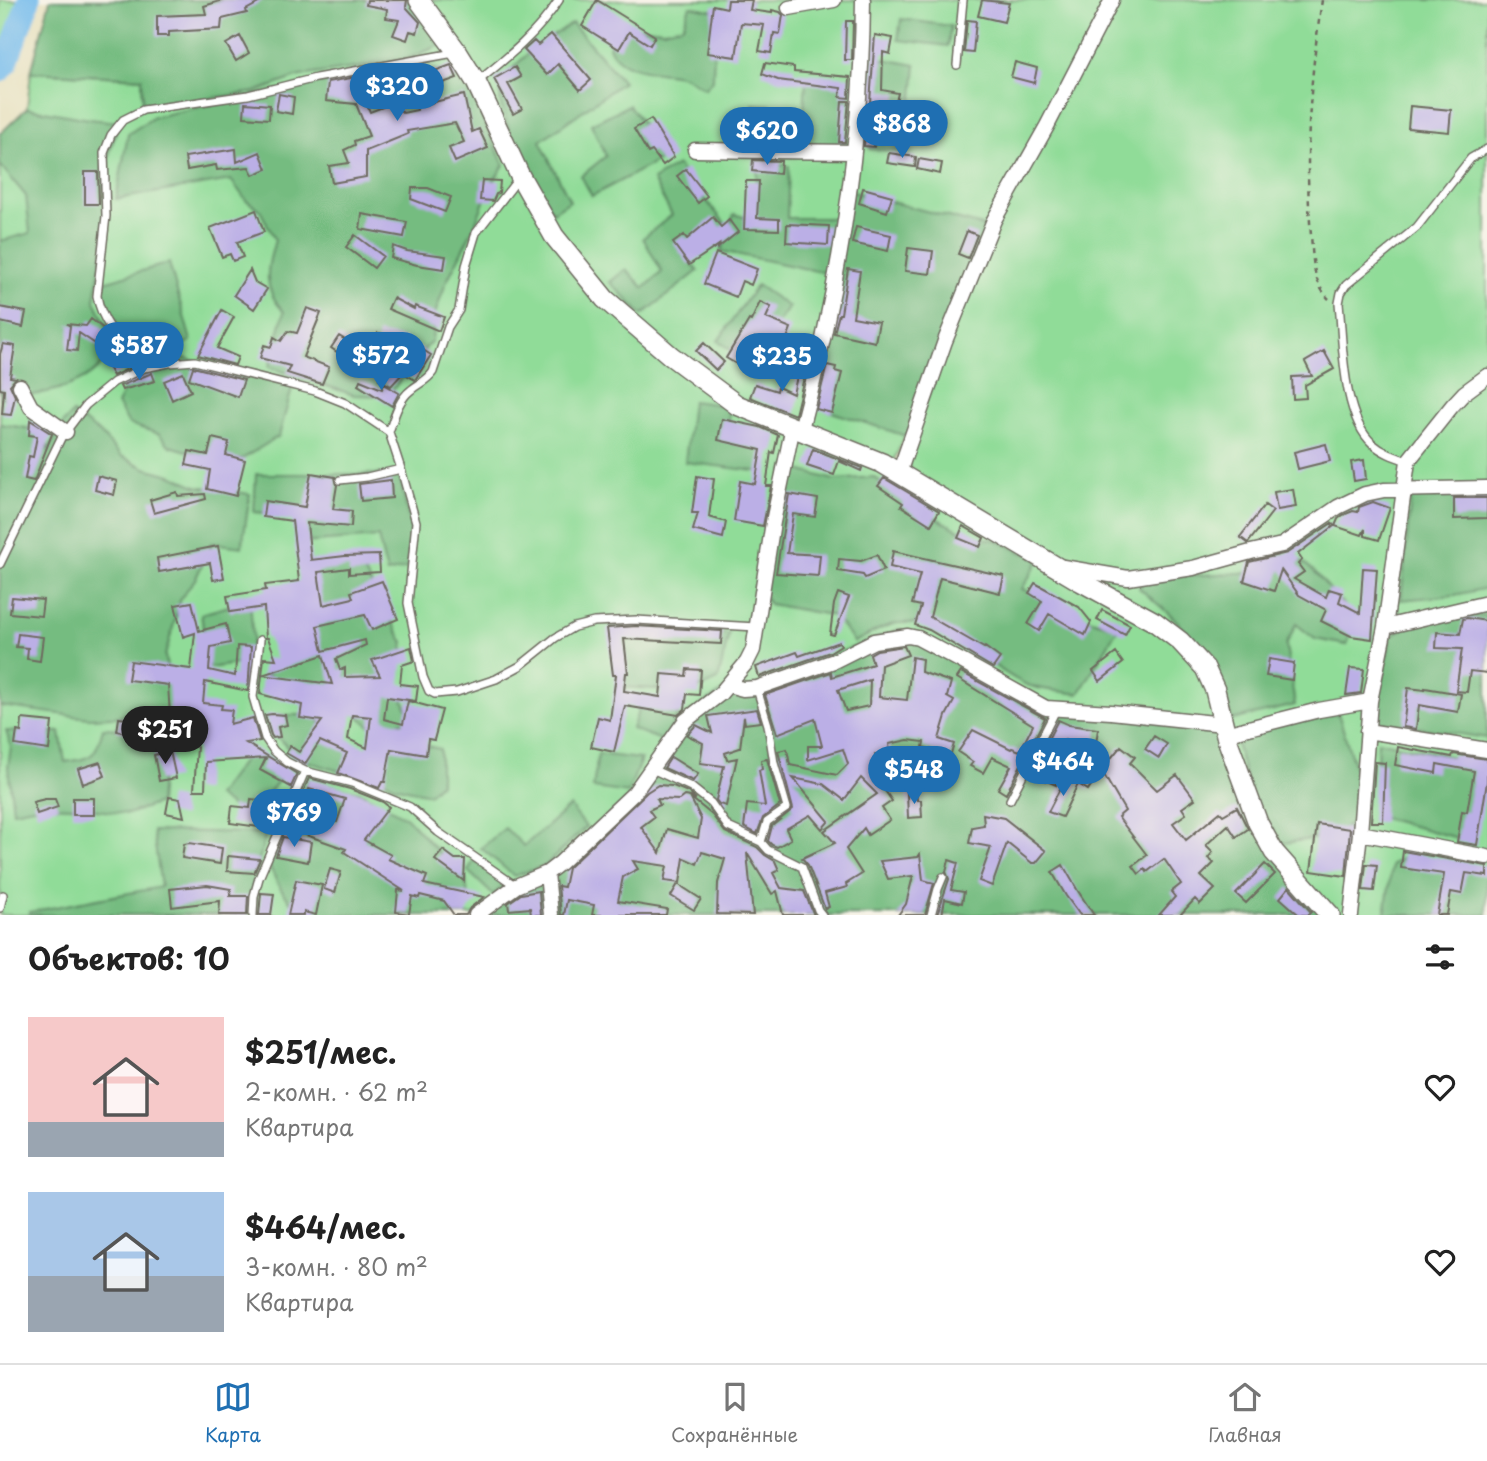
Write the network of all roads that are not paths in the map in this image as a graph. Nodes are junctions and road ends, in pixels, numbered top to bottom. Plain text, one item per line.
1 (419, 0) edge
2 (559, 0) edge
3 (834, 0) edge
4 (863, 0) edge
5 (963, 0) edge
6 (1112, 0) edge
7 (789, 8) dead end
8 (458, 52) junction
9 (957, 65) dead end
10 (476, 82) junction
11 (1487, 149) edge
12 (695, 150) dead end
13 (854, 152) junction
14 (520, 176) junction
15 (144, 368) junction
16 (1487, 376) edge
17 (20, 386) dead end
18 (797, 428) junction
19 (66, 432) junction
20 (389, 432) junction
21 (1408, 461) junction
22 (401, 469) junction
23 (900, 473) junction
24 (340, 480) dead end
25 (1487, 488) edge
26 (1404, 490) junction
27 (0, 564) edge
28 (1051, 564) junction
29 (1487, 603) edge
30 (756, 627) junction
31 (1385, 627) junction
32 (260, 640) dead end
33 (728, 685) junction
34 (757, 688) junction
35 (1370, 701) junction
36 (1056, 710) junction
37 (1224, 729) junction
38 (1367, 731) junction
39 (1487, 750) edge
40 (652, 769) junction
41 (305, 771) junction
42 (1010, 800) dead end
43 (1360, 833) junction
44 (761, 842) junction
45 (1487, 857) edge
46 (547, 873) junction
47 (943, 877) dead end
48 (516, 886) junction
49 (4, 895) dead end
50 (0, 908) edge
51 (1323, 912) edge
52 (253, 915) edge
53 (476, 915) edge
54 (551, 915) edge
55 (822, 915) edge
56 (932, 915) edge
57 (1351, 915) edge

1 - 8 street
2 - 10 lane
3 - 7 street
4 - 13 street
5 - 9 lane
6 - 23 street
8 - 10 street
8 - 15 lane
10 - 14 street
11 - 21 lane
12 - 13 street
13 - 18 street
14 - 18 street
14 - 20 lane
15 - 19 lane
15 - 20 lane
16 - 21 street
17 - 19 street
18 - 23 street
18 - 30 street
19 - 27 lane
20 - 22 lane
21 - 26 street
22 - 24 lane
22 - 30 lane
23 - 28 street
25 - 26 street
26 - 28 street
26 - 31 street
28 - 37 street
29 - 31 street
30 - 33 street
31 - 35 street
32 - 41 lane
33 - 34 street
33 - 40 street
34 - 36 street
34 - 44 lane
35 - 37 street
35 - 38 street
36 - 37 street
36 - 42 lane
37 - 51 street
38 - 39 street
38 - 43 street
40 - 44 lane
40 - 46 street
41 - 48 lane
41 - 52 lane
43 - 45 street
43 - 57 street
44 - 55 lane
46 - 48 street
46 - 54 street
47 - 56 lane
48 - 53 street
49 - 50 lane

